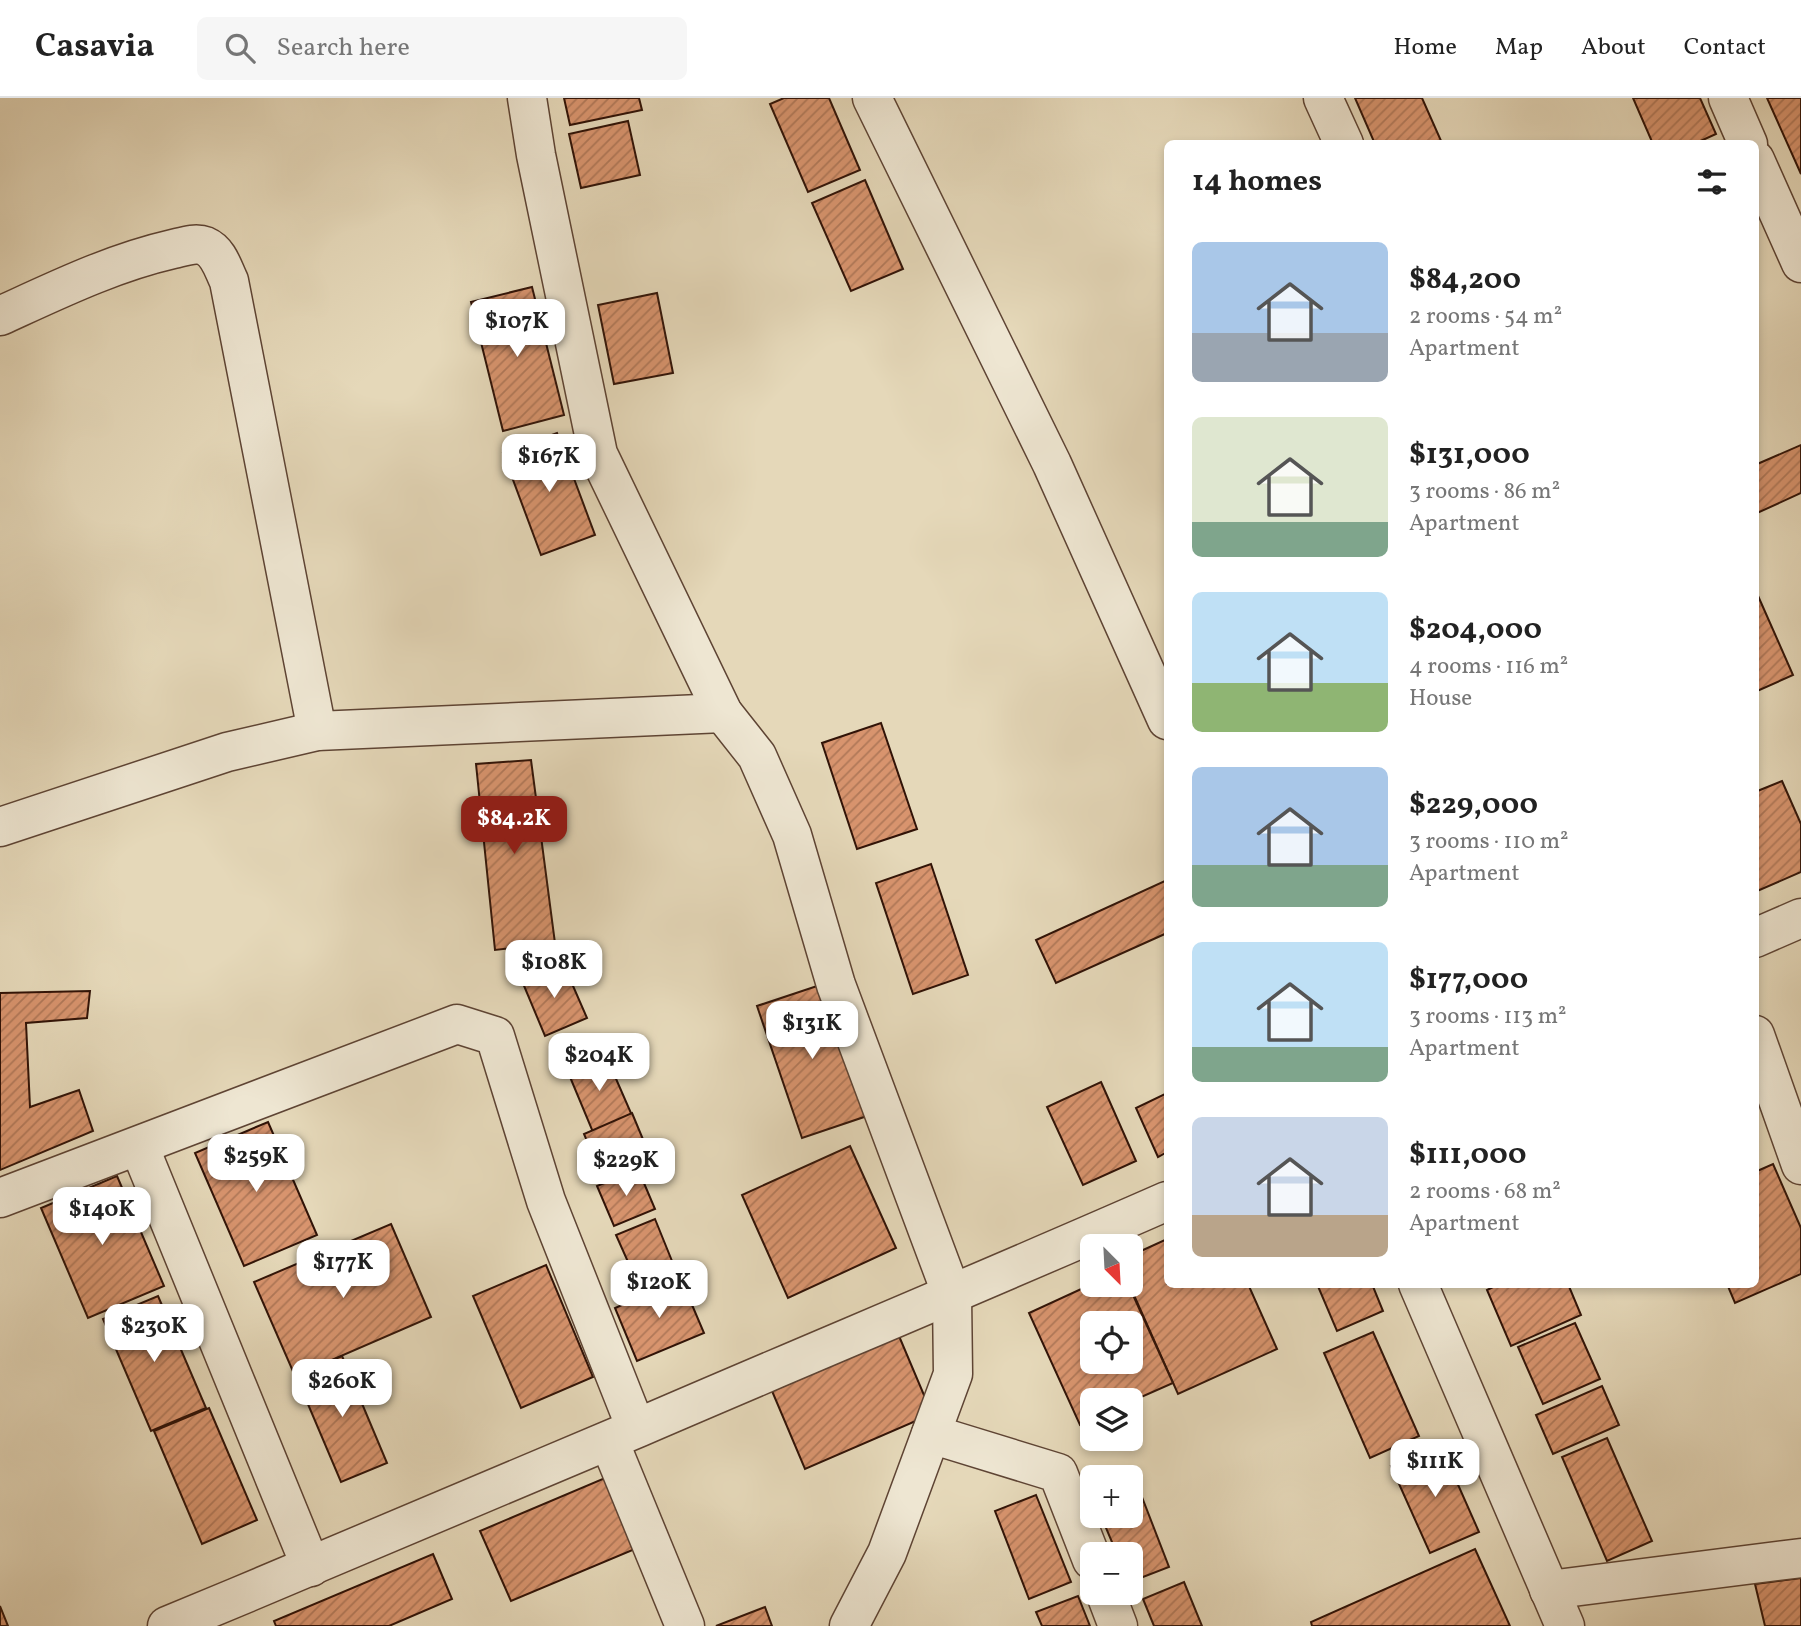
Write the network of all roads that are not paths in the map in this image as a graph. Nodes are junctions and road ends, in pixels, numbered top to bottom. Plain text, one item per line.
1 (527, 98) edge
2 (872, 98) edge
3 (1323, 98) edge
4 (1728, 98) edge
5 (1341, 140) edge
6 (1746, 140) edge
7 (1759, 169) edge
8 (1801, 262) edge
9 (0, 316) edge
10 (723, 713) junction
11 (1164, 713) edge
12 (317, 731) junction
13 (0, 827) edge
14 (1801, 918) edge
15 (1759, 936) edge
16 (1759, 1046) edge
17 (139, 1146) junction
18 (1801, 1165) edge
19 (0, 1198) edge
20 (1164, 1203) edge
21 (1420, 1288) edge
22 (952, 1295) junction
23 (623, 1434) junction
24 (931, 1434) junction
25 (1085, 1542) edge
26 (1801, 1558) edge
27 (311, 1567) junction
28 (1549, 1590) junction
29 (1110, 1605) edge
30 (167, 1626) edge
31 (684, 1626) edge
32 (849, 1626) edge
33 (1118, 1626) edge
34 (1565, 1626) edge

1 - 10 street
2 - 11 street
3 - 5 street
4 - 6 street
7 - 8 street
9 - 12 street
10 - 12 street
10 - 22 street
12 - 13 street
14 - 15 street
16 - 18 street
17 - 19 street
17 - 23 street
17 - 27 street
20 - 22 street
21 - 28 street
22 - 23 street
22 - 24 street
23 - 27 street
23 - 31 street
24 - 25 street
24 - 32 street
26 - 28 street
27 - 30 street
28 - 34 street
29 - 33 street

